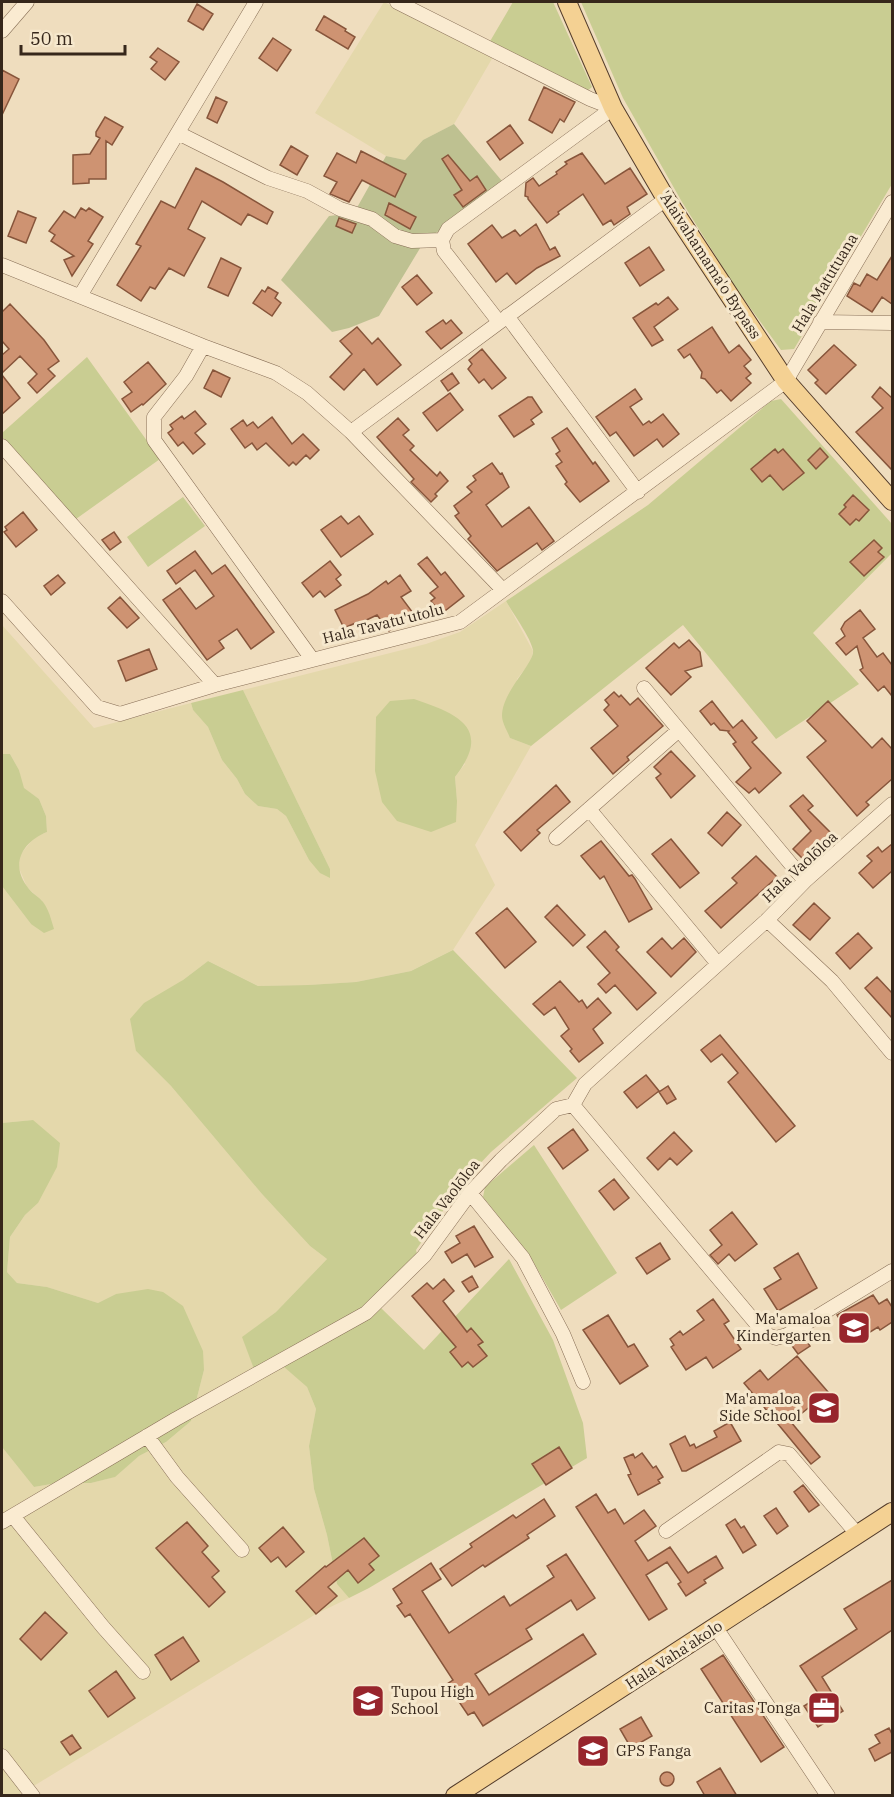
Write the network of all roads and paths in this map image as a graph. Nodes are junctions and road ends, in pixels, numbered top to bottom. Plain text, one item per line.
1 (27, 2) edge
2 (255, 2) edge
3 (397, 2) edge
4 (567, 2) edge
5 (2, 31) edge
6 (613, 108) junction
7 (178, 133) junction
8 (666, 200) junction
9 (892, 202) edge
10 (442, 240) junction
11 (2, 265) edge
12 (80, 296) junction
13 (503, 319) junction
14 (820, 322) junction
15 (892, 323) edge
16 (203, 346) junction
17 (786, 381) junction
18 (351, 432) junction
19 (2, 446) edge
20 (638, 492) junction
21 (892, 501) edge
22 (503, 590) junction
23 (2, 601) edge
24 (312, 659) junction
25 (215, 685) junction
26 (644, 688) dead end
27 (679, 730) junction
28 (589, 809) junction
29 (890, 813) edge
30 (556, 838) dead end
31 (805, 881) junction
32 (767, 920) junction
33 (718, 964) junction
34 (892, 1053) edge
35 (573, 1105) junction
36 (470, 1193) junction
37 (892, 1271) edge
38 (583, 1382) dead end
39 (147, 1436) junction
40 (892, 1512) edge
41 (7, 1519) edge
42 (666, 1531) dead end
43 (858, 1535) junction
44 (242, 1550) dead end
45 (716, 1628) junction
46 (143, 1672) dead end
47 (2, 1756) edge
48 (459, 1794) edge
49 (33, 1796) edge
50 (828, 1796) edge

1 - 5 street
2 - 7 street
3 - 6 street
4 - 6 main road, 'Alaivahamama'o Bypass
6 - 8 main road, 'Alaivahamama'o Bypass
6 - 10 street
7 - 10 street
7 - 12 street
8 - 13 street
8 - 17 main road, 'Alaivahamama'o Bypass
9 - 14 street, Hala Matutuana
10 - 13 street
11 - 12 street
12 - 16 street
13 - 18 street
13 - 20 street
14 - 15 street
14 - 17 street, Hala Matutuana
16 - 18 street
16 - 24 street
17 - 20 street, Hala Tavatu'utolu
17 - 21 main road, 'Alaivahamama'o Bypass
18 - 22 street
19 - 25 street
20 - 22 street, Hala Tavatu'utolu
22 - 24 street, Hala Tavatu'utolu
23 - 25 street, Hala Tavatu'utolu
24 - 25 street, Hala Tavatu'utolu
26 - 27 street
27 - 28 street
27 - 31 street
28 - 30 street
28 - 33 street
29 - 31 street, Hala Vaolōloa
31 - 32 street, Hala Vaolōloa
32 - 33 street, Hala Vaolōloa
32 - 34 street
33 - 35 street, Hala Vaolōloa
35 - 36 street, Hala Vaolōloa
35 - 37 street
36 - 38 street
36 - 39 street, Hala Vaolōloa
39 - 41 street, Hala Vaolōloa
39 - 44 street
40 - 43 main road, Hala Vaha'akolo
41 - 46 street
42 - 43 street
43 - 45 main road, Hala Vaha'akolo
45 - 48 main road, Hala Vaha'akolo
45 - 50 street
47 - 49 street

